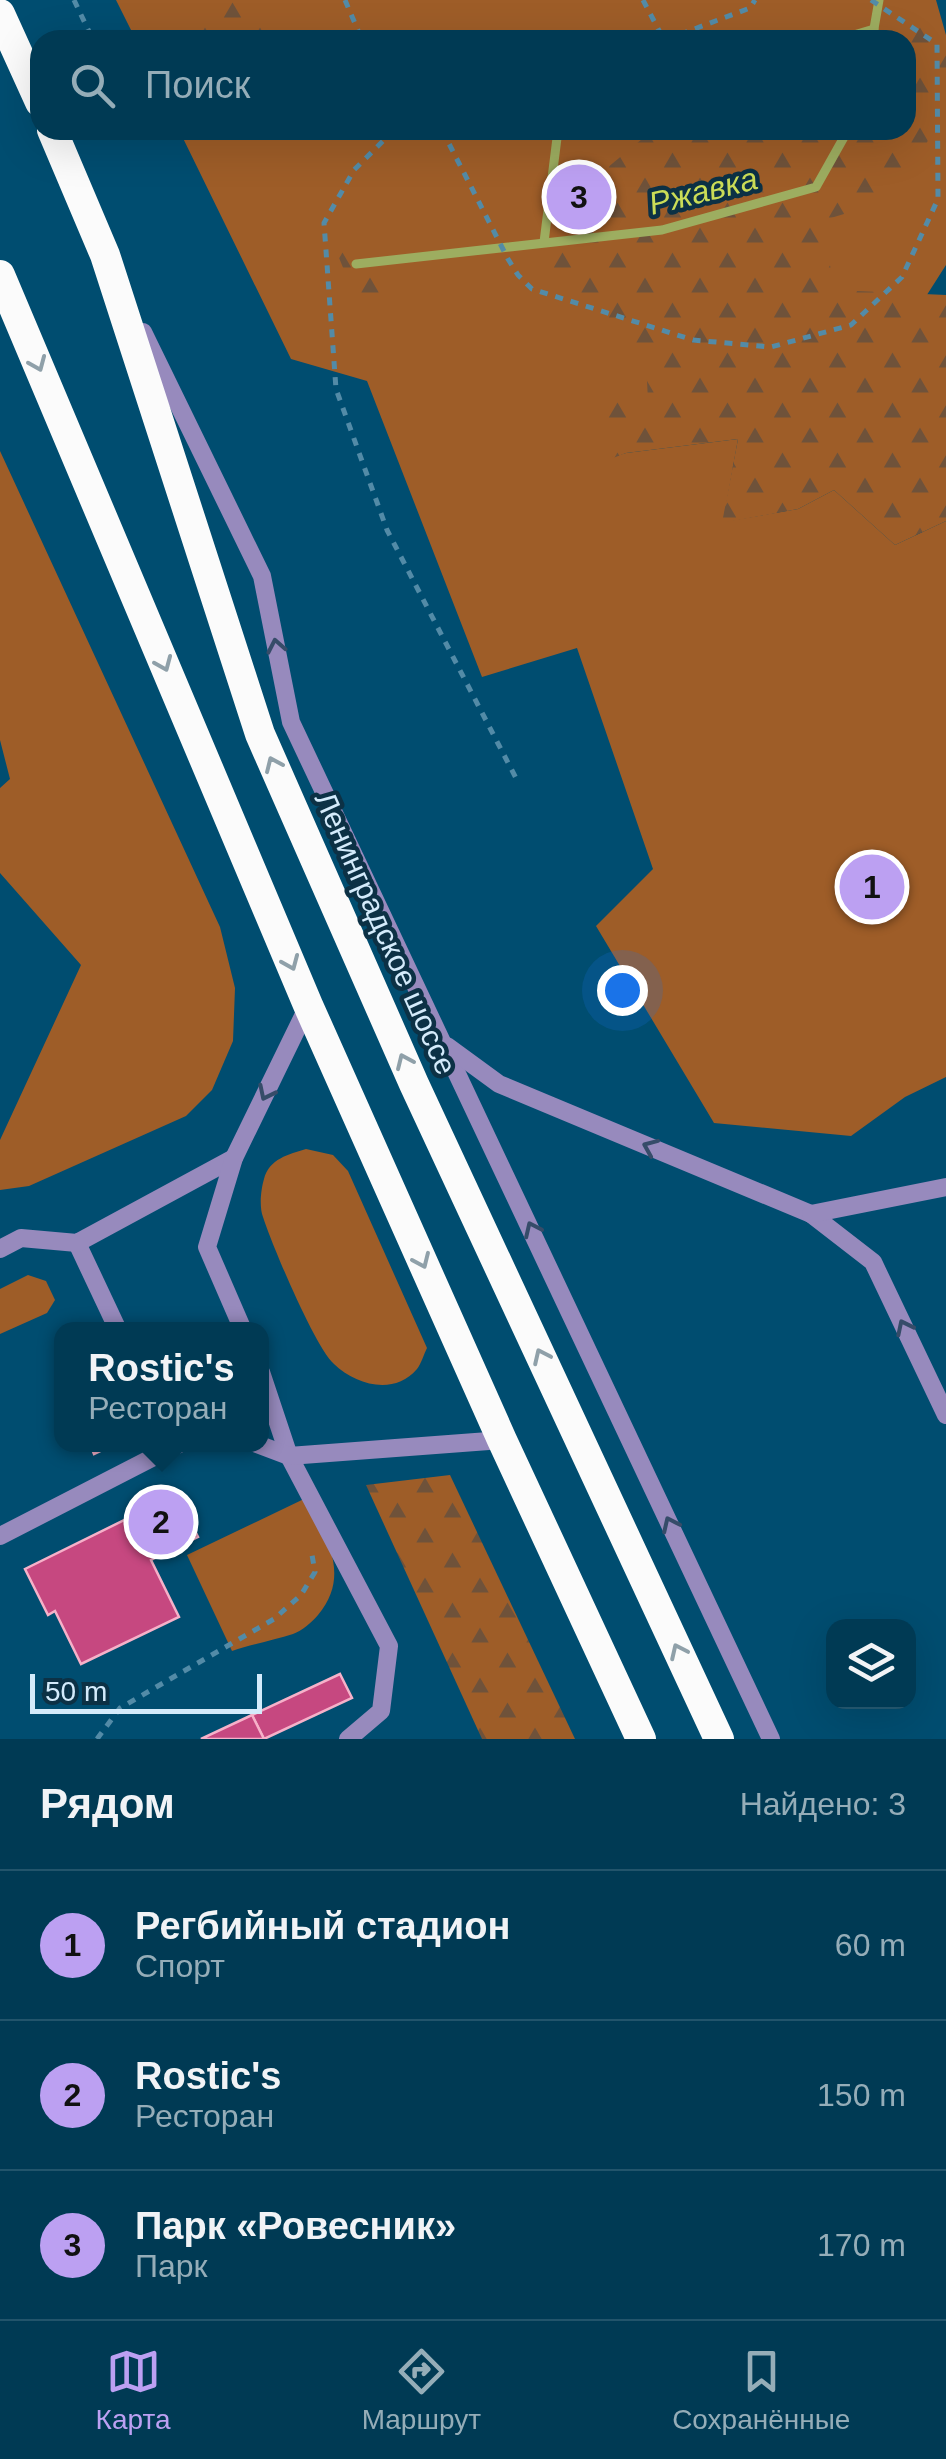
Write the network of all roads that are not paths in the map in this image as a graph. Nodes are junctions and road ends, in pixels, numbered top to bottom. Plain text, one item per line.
1 (0, 14) edge
2 (30, 80) edge
3 (56, 140) edge
4 (105, 255) junction
5 (0, 275) edge
6 (308, 1005) junction
7 (446, 1045) junction
8 (234, 1158) junction
9 (946, 1187) edge
10 (812, 1214) junction
11 (77, 1242) junction
12 (0, 1249) edge
13 (114, 1322) edge
14 (239, 1322) edge
15 (269, 1396) edge
16 (946, 1414) edge
17 (502, 1440) junction
18 (269, 1448) edge
19 (161, 1452) edge
20 (289, 1456) junction
21 (0, 1536) edge
22 (348, 1739) edge
23 (641, 1739) edge
24 (719, 1739) edge
25 (770, 1739) edge

1 - 2 highway
3 - 4 highway, Ленинградское шоссе
7 -> 4 lane
24 -> 4 highway, Ленинградское шоссе
5 -> 6 highway
6 -> 8 lane
6 -> 17 highway
10 -> 7 lane
25 -> 7 lane
8 - 11 lane
8 - 14 lane
9 - 10 lane
16 -> 10 lane
11 - 12 lane
11 - 13 lane
15 - 20 lane
17 - 20 lane
17 - 23 highway
18 - 20 lane
19 - 21 lane
20 - 22 lane

